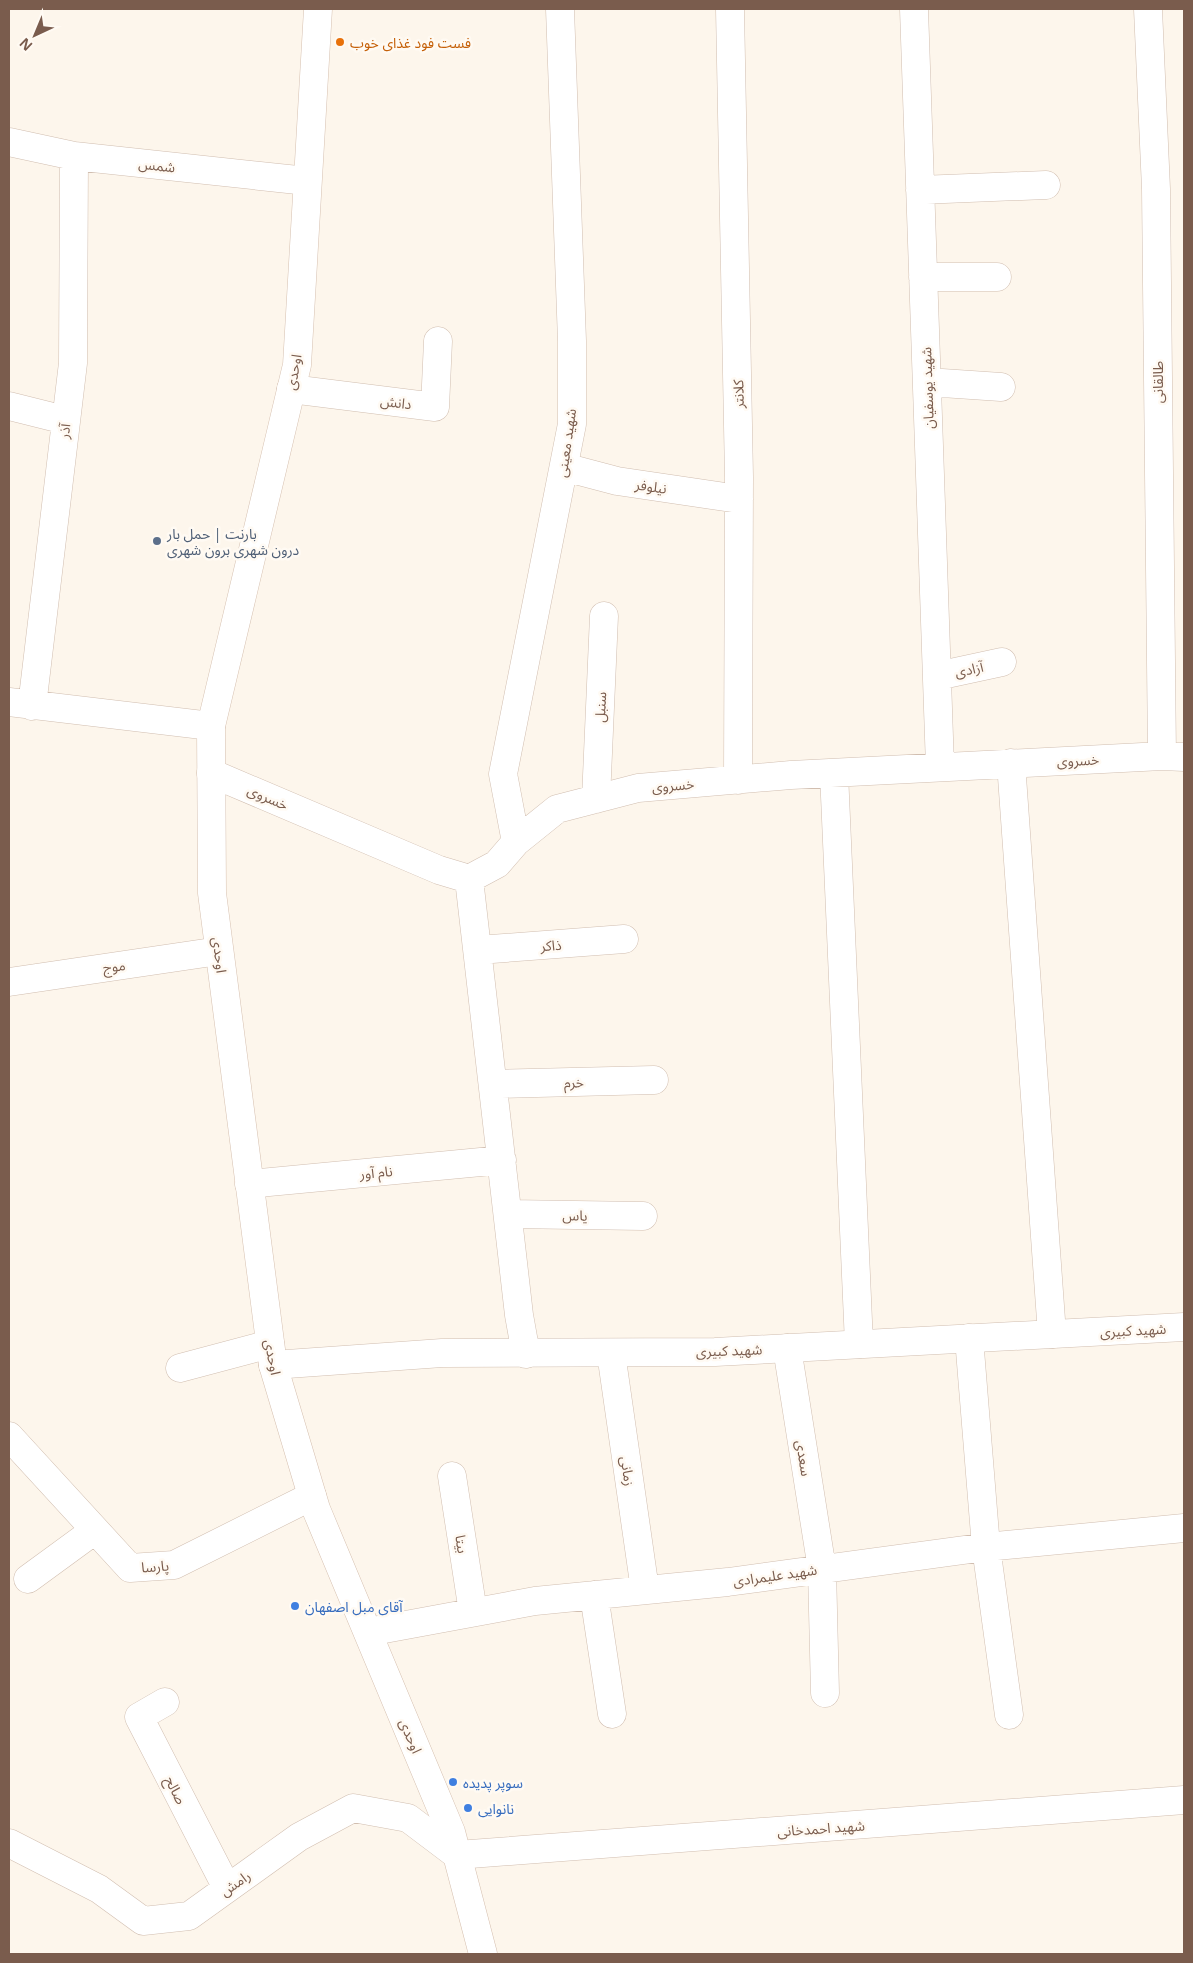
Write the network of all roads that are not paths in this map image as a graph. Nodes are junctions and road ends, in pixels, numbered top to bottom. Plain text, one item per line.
1 (298, 9) edge
2 (318, 9) edge
3 (560, 9) edge
4 (730, 9) edge
5 (914, 9) edge
6 (1148, 9) edge
7 (314, 52) junction
8 (9, 142) edge
9 (74, 156) junction
10 (307, 182) junction
11 (1046, 185) dead end
12 (920, 190) junction
13 (923, 277) junction
14 (997, 277) dead end
15 (438, 342) dead end
16 (927, 382) junction
17 (1001, 387) dead end
18 (291, 389) junction
19 (9, 406) edge
20 (65, 420) junction
21 (564, 467) junction
22 (740, 499) junction
23 (604, 616) dead end
24 (1002, 662) dead end
25 (937, 676) junction
26 (20, 704) edge
27 (211, 726) junction
28 (1173, 756) edge
29 (1012, 763) junction
30 (940, 767) junction
31 (211, 773) junction
32 (834, 773) junction
33 (738, 780) junction
34 (596, 799) junction
35 (516, 842) junction
36 (469, 879) junction
37 (624, 939) dead end
38 (478, 950) junction
39 (219, 951) junction
40 (9, 982) edge
41 (654, 1080) dead end
42 (493, 1084) junction
43 (502, 1160) junction
44 (249, 1184) junction
45 (508, 1214) junction
46 (643, 1216) dead end
47 (1184, 1327) edge
48 (1052, 1334) junction
49 (969, 1338) junction
50 (859, 1344) junction
51 (787, 1348) junction
52 (612, 1353) junction
53 (526, 1354) junction
54 (272, 1355) junction
55 (180, 1368) dead end
56 (10, 1441) edge
57 (452, 1476) dead end
58 (312, 1496) junction
59 (1184, 1528) edge
60 (95, 1530) junction
61 (986, 1547) junction
62 (822, 1569) junction
63 (28, 1579) dead end
64 (645, 1590) junction
65 (594, 1595) junction
66 (473, 1612) junction
67 (368, 1632) junction
68 (825, 1693) dead end
69 (165, 1702) dead end
70 (612, 1714) dead end
71 (1010, 1715) dead end
72 (1184, 1800) edge
73 (9, 1843) edge
74 (457, 1855) junction
75 (227, 1888) junction
76 (483, 1954) edge

1 - 7 street
2 - 7 street, اوحدی
3 - 21 street, شهید معینی
4 - 22 street, کلانتر
5 - 12 street, شهید یوسفیان
6 - 28 street, طالقانی
7 - 10 street, اوحدی
8 - 9 street, شمس
9 - 10 street, شمس
9 - 20 street, آذر
10 - 18 street, اوحدی
11 - 12 street
12 - 13 street, شهید یوسفیان
13 - 14 street
13 - 16 street, شهید یوسفیان
15 - 18 street, دانش
16 - 17 street
16 - 25 street, شهید یوسفیان
18 - 27 street, اوحدی
19 - 20 street
20 - 26 street, آذر
21 - 22 street, نیلوفر
21 - 35 street, شهید معینی
22 - 33 street, کلانتر
23 - 34 street, سنبل
24 - 25 street, آزادی
25 - 30 street, شهید یوسفیان
26 - 27 street
27 - 31 street, اوحدی
28 - 29 street, خسروی
29 - 30 street, خسروی
29 - 48 street
30 - 32 street, خسروی
31 - 36 street, خسروی
31 - 39 street, اوحدی
32 - 33 street, خسروی
32 - 50 street
33 - 34 street, خسروی
34 - 35 street, خسروی
35 - 36 street, خسروی
36 - 38 street
37 - 38 street, ذاکر
38 - 42 street
39 - 40 street, موج
39 - 44 street, اوحدی
41 - 42 street, خرم
42 - 43 street
43 - 44 street, نام آور
43 - 45 street
44 - 54 street, اوحدی
45 - 46 street, یاس
45 - 53 street
47 - 48 street, شهید کبیری
48 - 49 street, شهید کبیری
49 - 50 street, شهید کبیری
49 - 61 street
50 - 51 street, شهید کبیری
51 - 52 street, شهید کبیری
51 - 62 street, سعدی
52 - 53 street, شهید کبیری
52 - 64 street, زمانی
53 - 54 street, شهید کبیری
54 - 55 street, شهید کبیری
54 - 58 street, اوحدی
56 - 60 street, پارسا
57 - 66 street, بیتا
58 - 60 street, پارسا
58 - 67 street, اوحدی
59 - 61 street, شهید علیمرادی
60 - 63 street
61 - 62 street, شهید علیمرادی
61 - 71 street
62 - 64 street, شهید علیمرادی
62 - 68 street, سعدی
64 - 65 street, شهید علیمرادی
65 - 66 street, شهید علیمرادی
65 - 70 street
66 - 67 street, شهید علیمرادی
67 - 74 street, اوحدی
69 - 75 street, صالح
72 - 74 street, شهید احمدخانی
73 - 75 street, رامش
74 - 75 street, رامش
74 - 76 street, اوحدی

